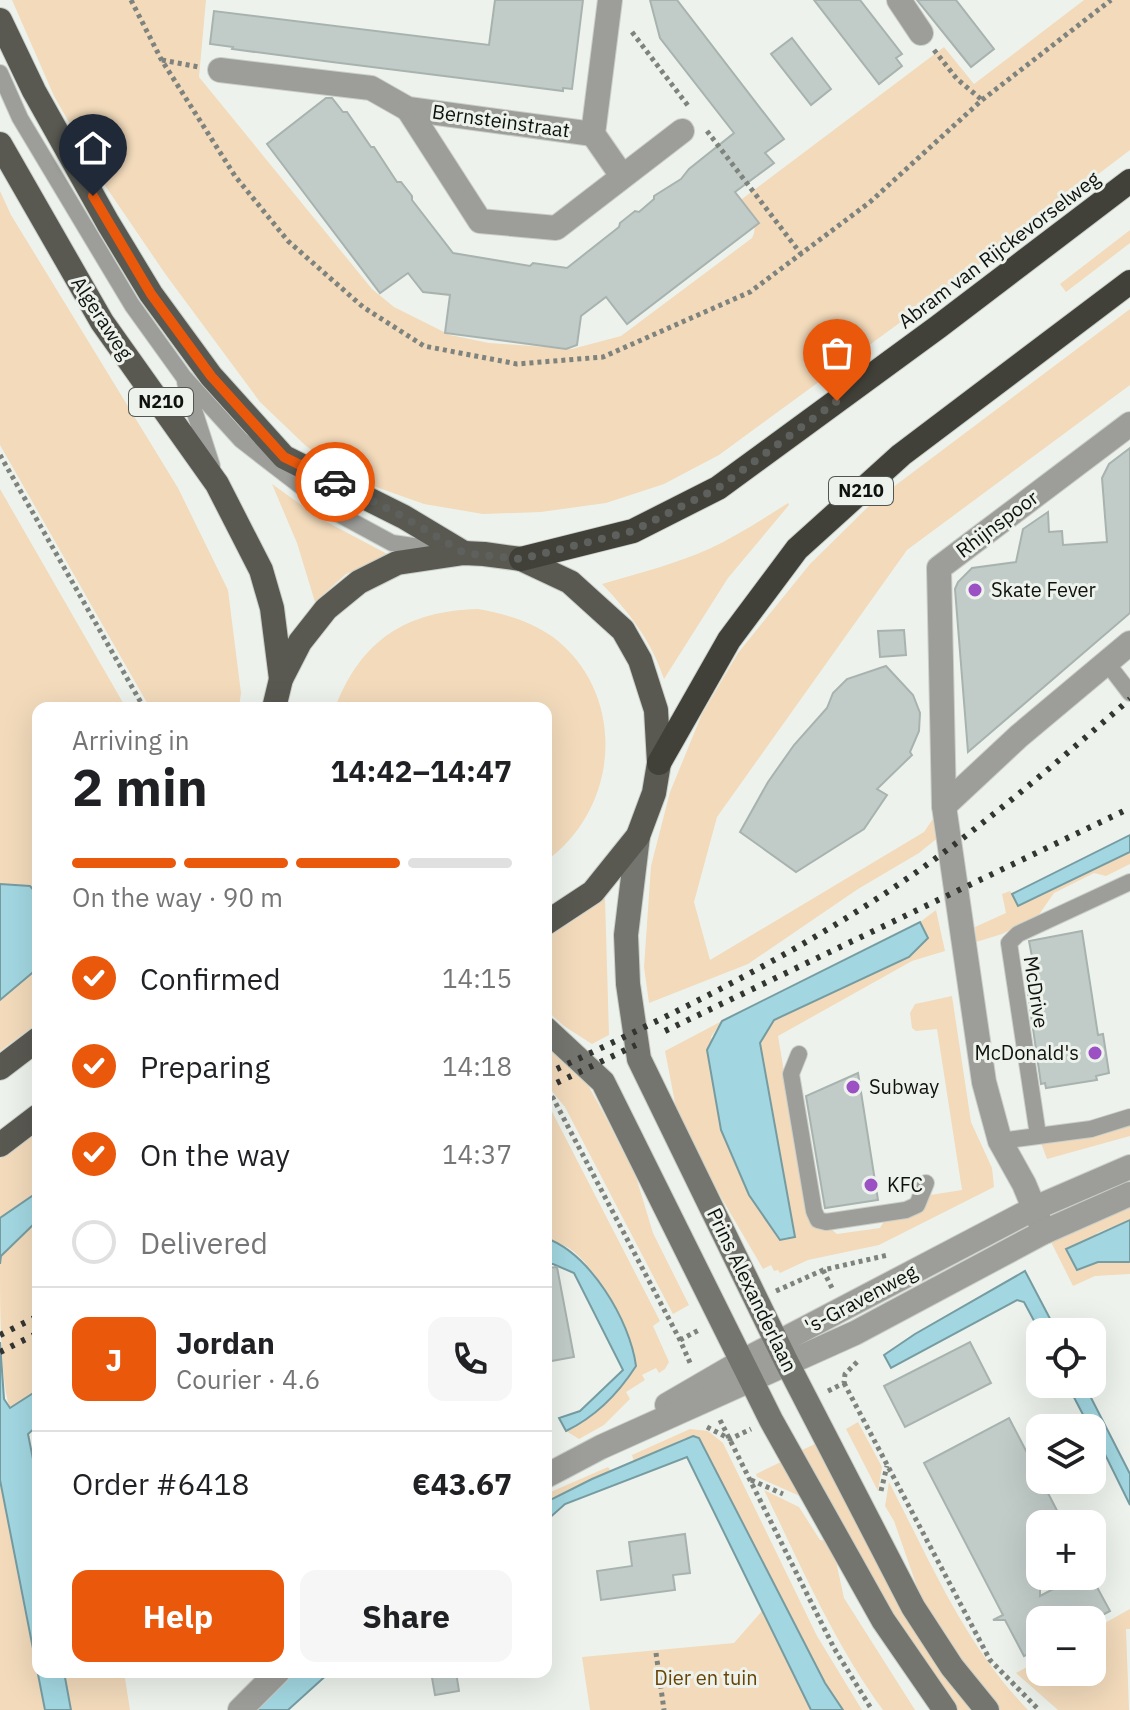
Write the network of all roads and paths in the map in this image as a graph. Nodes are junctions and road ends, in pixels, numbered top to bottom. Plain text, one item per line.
1 (610, 0) edge
2 (899, 0) edge
3 (0, 20) edge
4 (921, 33) joint
5 (161, 59) dead end
6 (220, 70) joint
7 (0, 73) edge
8 (982, 100) dead end
9 (408, 109) junction
10 (682, 131) dead end
11 (593, 134) junction
12 (0, 144) edge
13 (622, 176) junction
14 (1130, 181) edge
15 (1130, 282) edge
16 (183, 376) junction
17 (1130, 424) edge
18 (0, 455) edge
19 (217, 484) junction
20 (464, 553) junction
21 (521, 559) junction
22 (1130, 643) edge
23 (1107, 663) junction
24 (281, 679) junction
25 (1130, 693) edge
26 (141, 702) edge
27 (275, 702) edge
28 (659, 763) junction
29 (944, 806) junction
30 (638, 836) junction
31 (1130, 882) edge
32 (552, 919) edge
33 (552, 1035) edge
34 (32, 1044) edge
35 (799, 1054) dead end
36 (0, 1068) edge
37 (552, 1097) edge
38 (1130, 1117) edge
39 (32, 1121) edge
40 (1038, 1135) junction
41 (1000, 1141) junction
42 (0, 1145) edge
43 (1130, 1167) edge
44 (926, 1183) dead end
45 (1130, 1194) edge
46 (1035, 1208) junction
47 (1044, 1232) junction
48 (890, 1254) dead end
49 (823, 1270) dead end
50 (685, 1352) dead end
51 (782, 1353) junction
52 (865, 1353) dead end
53 (746, 1372) junction
54 (552, 1473) edge
55 (750, 1480) dead end
56 (656, 1653) dead end
57 (272, 1678) edge
58 (240, 1710) edge
59 (664, 1710) edge
60 (872, 1710) edge
61 (945, 1710) edge
62 (987, 1710) edge
63 (1039, 1710) edge

1 - 11 street, Bernsteinstraat
2 - 4 street
3 - 20 main road, N210
4 - 8 path
5 - 6 path
6 - 9 street, Bernsteinstraat
7 - 16 lane, Algeraweg / N210
9 - 11 street, Bernsteinstraat
9 - 13 street, Bernsteinstraat
10 - 13 street, Bernsteinstraat
11 - 13 street, Bernsteinstraat
12 - 19 main road, Algeraweg / N210
14 - 21 highway, Abram van Rijckevorselweg / N210
15 - 28 highway, N210
16 - 19 lane, Algeraweg / N210
16 - 20 lane, Algeraweg / N210
17 - 29 street, Rhijnspoor
18 - 26 path
19 - 24 main road, Algeraweg / N210
20 - 21 main road, N210
20 - 24 main road, N210
21 - 28 main road, N210
22 - 23 street
23 - 25 lane
23 - 29 street
24 - 27 main road, N210
28 - 30 main road, N210
29 - 41 street, Rhijnspoor
30 - 32 main road, N210
30 - 51 main road, Prins Alexanderlaan
31 - 40 lane, McDrive
33 - 53 main road, Prins Alexanderlaan
34 - 36 main road
35 - 44 lane
37 - 50 path
38 - 40 lane
39 - 42 main road
40 - 41 lane
41 - 46 street, Rhijnspoor
43 - 46 street, 's-Gravenweg
45 - 47 street, 's-Gravenweg
46 - 47 street, Rhijnspoor
46 - 51 street, 's-Gravenweg
47 - 51 street, 's-Gravenweg
48 - 49 path, 's-Gravenweg
51 - 53 street, 's-Gravenweg
51 - 62 main road, Prins Alexanderlaan
52 - 63 path
53 - 54 street, 's-Gravenweg
53 - 61 main road, Prins Alexanderlaan
55 - 60 path
56 - 59 path
57 - 58 street

